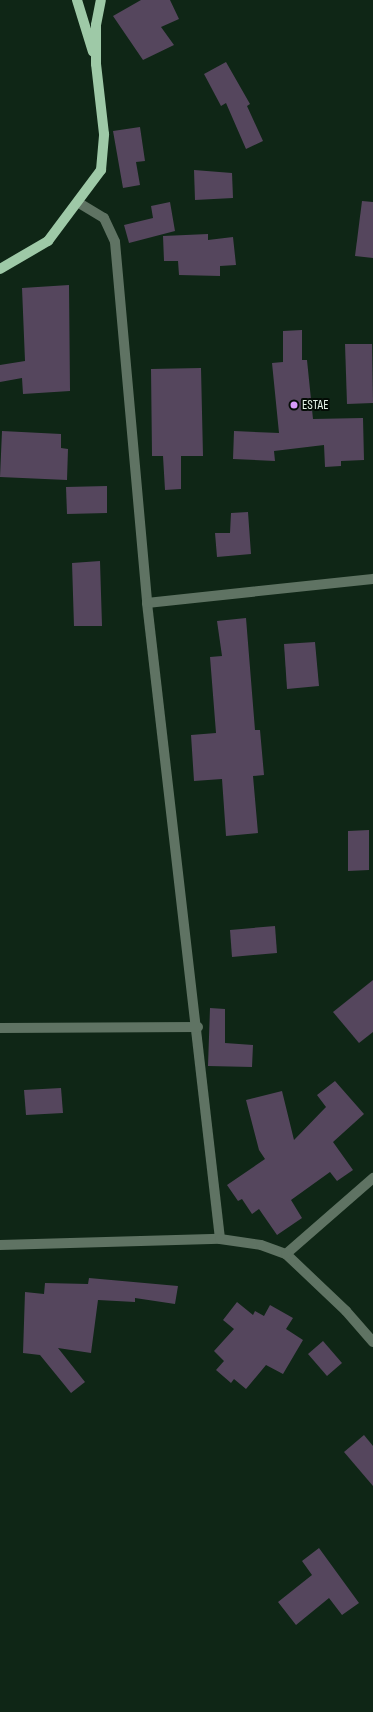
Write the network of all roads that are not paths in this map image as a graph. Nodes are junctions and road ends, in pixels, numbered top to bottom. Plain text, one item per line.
1 (77, 0) edge
2 (101, 0) edge
3 (96, 64) junction
4 (79, 203) junction
5 (0, 269) edge
6 (373, 579) edge
7 (147, 603) junction
8 (198, 1027) junction
9 (0, 1028) edge
10 (373, 1178) edge
11 (220, 1239) junction
12 (0, 1245) edge
13 (286, 1254) junction
14 (373, 1342) edge

1 - 3 main road
2 - 3 main road
3 - 4 main road
4 - 5 main road
4 - 7 street
6 - 7 street
7 - 8 street
8 - 9 street
8 - 11 street
10 - 13 street
11 - 12 street
11 - 13 street
13 - 14 street

